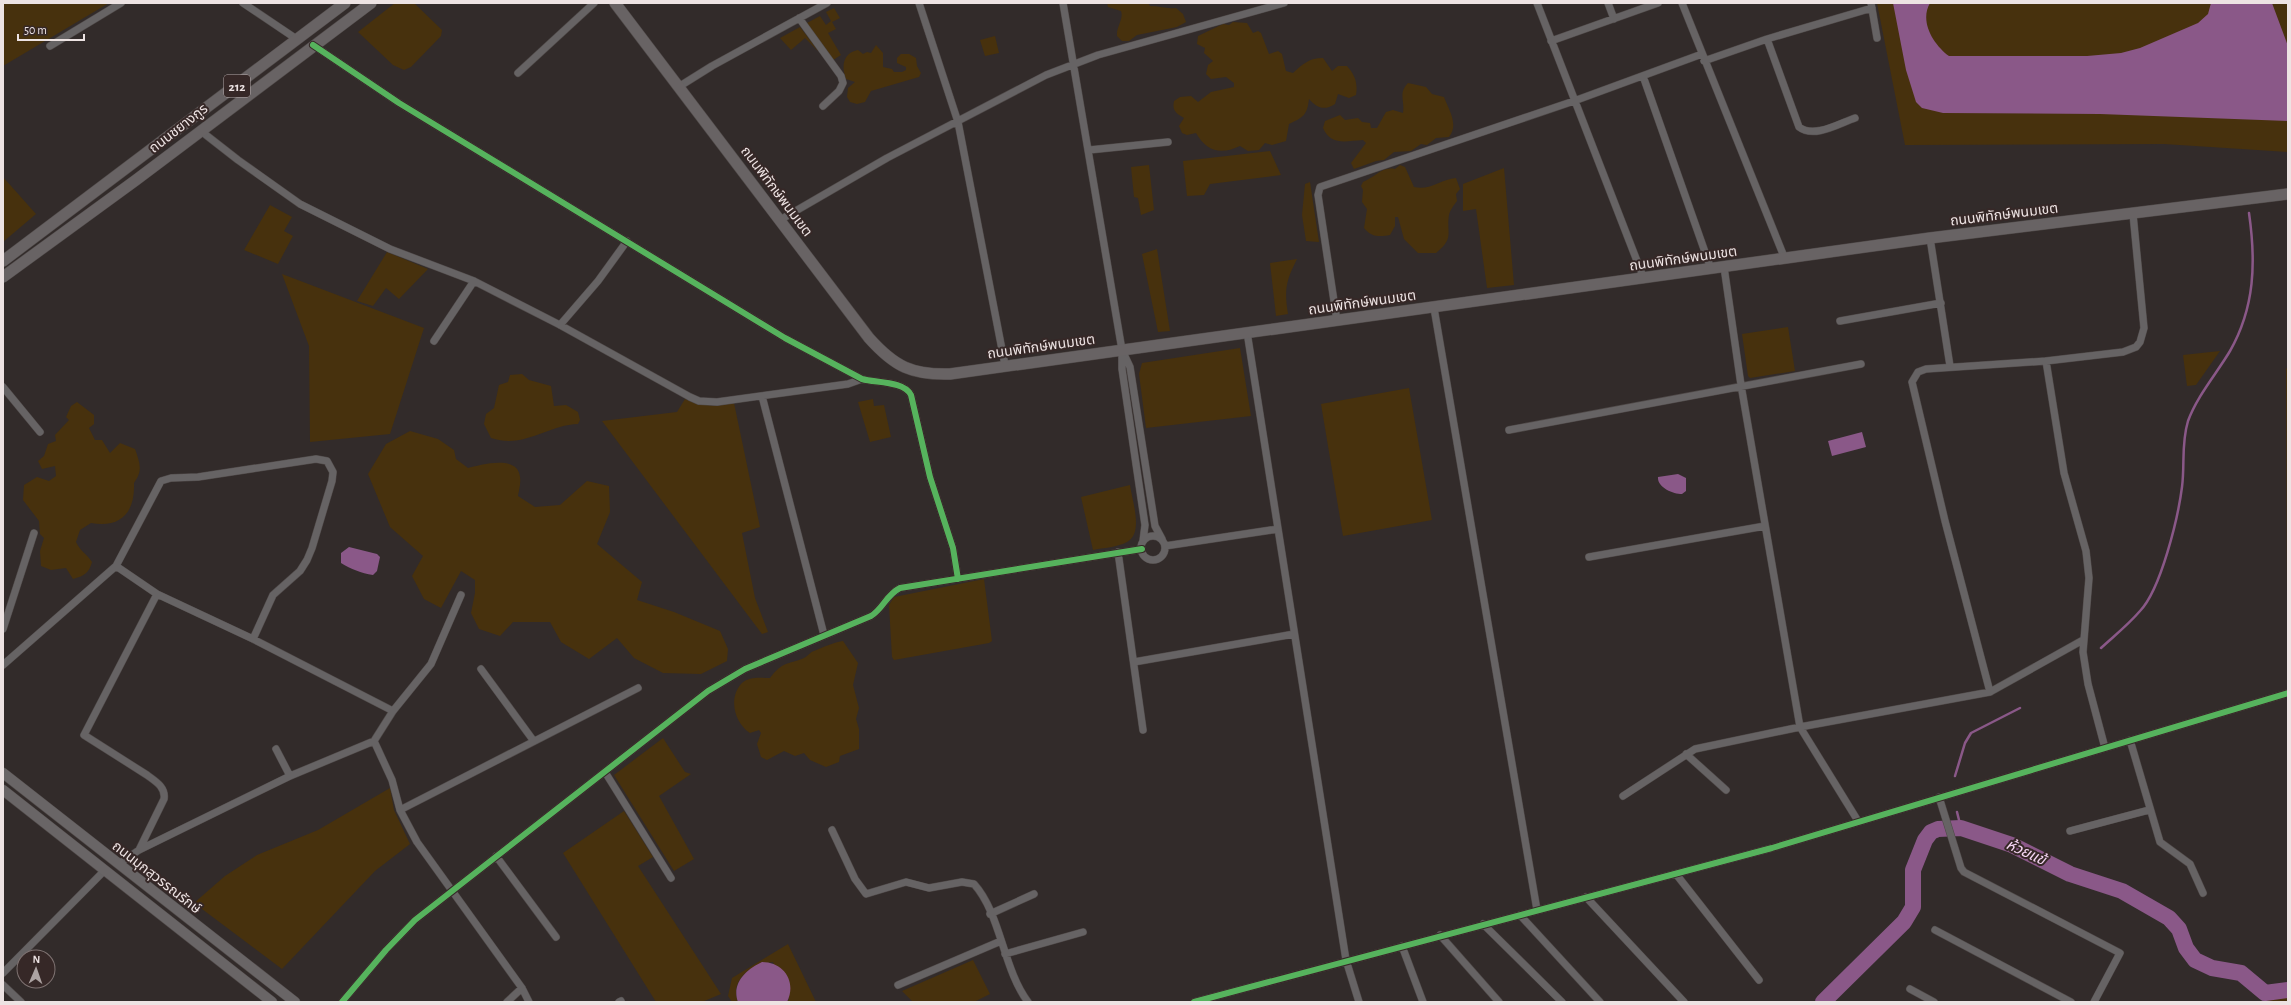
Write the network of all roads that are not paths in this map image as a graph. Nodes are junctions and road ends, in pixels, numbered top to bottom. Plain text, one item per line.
1 (121, 3) edge
2 (244, 3) edge
3 (345, 3) edge
4 (371, 3) edge
5 (594, 3) edge
6 (615, 3) edge
7 (827, 3) edge
8 (919, 3) edge
9 (1063, 3) edge
10 (1284, 3) edge
11 (1537, 3) edge
12 (1608, 3) edge
13 (1658, 3) edge
14 (1682, 3) edge
15 (1871, 6) edge
16 (799, 18) junction
17 (1614, 19) junction
18 (1878, 38) dead end
19 (1768, 39) junction
20 (298, 40) junction
21 (1551, 41) junction
22 (313, 45) junction
23 (50, 46) dead end
24 (1703, 58) junction
25 (1074, 63) junction
26 (518, 73) dead end
27 (1642, 76) junction
28 (680, 86) junction
29 (1574, 101) junction
30 (823, 106) dead end
31 (1855, 118) dead end
32 (958, 122) junction
33 (202, 129) junction
34 (1168, 142) dead end
35 (1089, 150) junction
36 (128, 169) junction
37 (136, 180) junction
38 (2288, 194) edge
39 (2133, 214) junction
40 (780, 220) junction
41 (1930, 238) junction
42 (627, 241) junction
43 (1785, 259) junction
44 (3, 261) edge
45 (1724, 267) junction
46 (1711, 269) junction
47 (3, 277) edge
48 (1644, 279) junction
49 (474, 281) junction
50 (1941, 303) junction
51 (1434, 308) junction
52 (1840, 320) dead end
53 (1338, 321) junction
54 (560, 325) junction
55 (1247, 332) junction
56 (434, 341) dead end
57 (1122, 350) junction
58 (2046, 361) junction
59 (1861, 364) dead end
60 (1006, 365) junction
61 (1950, 366) junction
62 (862, 378) junction
63 (1741, 385) junction
64 (3, 387) edge
65 (762, 396) junction
66 (1509, 430) dead end
67 (40, 432) dead end
68 (1765, 526) junction
69 (1278, 529) junction
70 (34, 533) dead end
71 (1162, 539) junction
72 (1144, 541) junction
73 (1165, 546) junction
74 (1142, 549) junction
75 (1118, 552) junction
76 (1589, 557) dead end
77 (116, 566) junction
78 (958, 578) junction
79 (157, 594) junction
80 (461, 595) dead end
81 (3, 629) edge
82 (1294, 634) junction
83 (824, 635) junction
84 (253, 640) junction
85 (2083, 640) junction
86 (1134, 662) junction
87 (3, 665) edge
88 (481, 668) dead end
89 (638, 688) dead end
90 (1990, 692) junction
91 (2288, 692) edge
92 (393, 711) junction
93 (1800, 727) junction
94 (1143, 730) dead end
95 (533, 740) junction
96 (2130, 740) junction
97 (374, 741) junction
98 (2105, 748) junction
99 (276, 749) dead end
100 (1686, 754) junction
101 (605, 772) junction
102 (3, 773) edge
103 (290, 776) junction
104 (3, 790) edge
105 (1726, 790) dead end
106 (1623, 796) dead end
107 (1939, 796) junction
108 (400, 810) junction
109 (2149, 810) junction
110 (1858, 821) junction
111 (832, 830) dead end
112 (2070, 831) dead end
113 (139, 850) junction
114 (496, 856) junction
115 (119, 864) junction
116 (105, 870) junction
117 (1676, 874) junction
118 (671, 878) dead end
119 (141, 882) junction
120 (453, 890) junction
121 (133, 892) junction
122 (2203, 893) dead end
123 (1034, 894) dead end
124 (1586, 898) junction
125 (1537, 910) junction
126 (990, 914) junction
127 (1520, 915) junction
128 (1483, 924) junction
129 (1935, 930) dead end
130 (1083, 932) dead end
131 (1440, 935) junction
132 (556, 937) dead end
133 (1001, 942) junction
134 (1402, 946) junction
135 (1005, 954) junction
136 (1346, 960) junction
137 (3, 973) edge
138 (1759, 980) dead end
139 (3, 985) edge
140 (898, 985) dead end
141 (522, 988) junction
142 (1910, 989) dead end
143 (21, 1002) edge
144 (272, 1002) edge
145 (295, 1002) edge
146 (342, 1002) edge
147 (507, 1002) edge
148 (529, 1002) edge
149 (1028, 1002) edge
150 (1194, 1002) edge
151 (1359, 1002) edge
152 (1423, 1002) edge
153 (1499, 1002) edge
154 (1562, 1002) edge
155 (1600, 1002) edge
156 (1684, 1002) edge
157 (1934, 1002) edge
158 (2071, 1002) edge
159 (2094, 1002) edge

1 - 23 street
2 - 20 street
3 - 20 main road, ถนนชยางกูร / 212
4 - 22 main road, ถนนชยางกูร / 212
5 - 26 street
6 - 28 main road, ถนนพิทักษ์พนมเขต
7 - 16 street
8 - 32 street
9 - 25 street
10 - 25 street
11 - 21 street
12 - 17 street
13 - 17 street
14 - 24 street
15 - 18 street
15 - 19 street
16 - 28 street
16 - 30 street
17 - 21 street
19 - 24 street
19 - 31 street
20 - 36 main road, ถนนชยางกูร / 212
21 - 29 street
22 - 33 main road, ถนนชยางกูร / 212
22 - 42 street
24 - 27 street
24 - 43 street
25 - 32 street
25 - 35 street
27 - 29 street
27 - 46 street
28 - 40 main road, ถนนพิทักษ์พนมเขต
29 - 48 street
29 - 53 street
32 - 40 street
32 - 60 street
33 - 37 main road, ถนนชยางกูร / 212
33 - 49 street
34 - 35 street
35 - 57 street
36 - 37 main road
36 - 44 main road, ถนนชยางกูร / 212
37 - 47 main road, ถนนชยางกูร / 212
38 - 39 main road, ถนนพิทักษ์พนมเขต
39 - 41 main road, ถนนพิทักษ์พนมเขต
39 - 58 street
40 - 60 main road, ถนนพิทักษ์พนมเขต
41 - 43 main road, ถนนพิทักษ์พนมเขต
41 - 50 street
42 - 54 street
42 - 62 street
43 - 45 main road, ถนนพิทักษ์พนมเขต
45 - 46 main road, ถนนพิทักษ์พนมเขต
45 - 63 street
46 - 48 main road, ถนนพิทักษ์พนมเขต
48 - 51 main road, ถนนพิทักษ์พนมเขต
49 - 54 street
49 - 56 street
50 - 52 street
50 - 61 street
51 - 53 main road, ถนนพิทักษ์พนมเขต
51 - 125 street
53 - 55 main road, ถนนพิทักษ์พนมเขต
54 - 65 street
55 - 57 main road, ถนนพิทักษ์พนมเขต
55 - 69 street
57 - 60 main road, ถนนพิทักษ์พนมเขต
57 - 71 street
57 - 72 street
58 - 61 street
58 - 85 street
59 - 63 street
61 - 90 street
62 - 65 street
62 - 78 street
63 - 66 street
63 - 68 street
64 - 67 street
65 - 83 street
68 - 76 street
68 - 93 street
69 - 73 street
69 - 82 street
70 - 81 street
71 - 72 street
71 - 73 street
72 - 74 street
73 - 74 street
74 - 75 street
75 - 78 street
75 - 86 street
77 - 79 street
77 - 84 street
77 - 87 street
78 - 83 street
79 - 84 street
79 - 113 street
80 - 92 street
82 - 86 street
82 - 136 street
83 - 101 street
84 - 92 street
85 - 90 street
85 - 98 street
86 - 94 street
88 - 95 street
89 - 95 street
90 - 93 street
91 - 96 street
92 - 97 street
93 - 100 street
93 - 110 street
95 - 108 street
96 - 98 street
96 - 109 street
97 - 103 street
97 - 108 street
98 - 107 street
99 - 103 street
100 - 105 street
100 - 106 street
101 - 114 street
101 - 118 street
102 - 115 main road, ถนนมุกสุวรรณรักษ์
103 - 113 street
104 - 116 main road, ถนนมุกสุวรรณรักษ์
107 - 110 street
107 - 159 street
108 - 120 street
109 - 112 street
109 - 122 street
110 - 117 street
111 - 126 street
113 - 115 street
114 - 120 street
114 - 132 street
115 - 119 main road, ถนนมุกสุวรรณรักษ์
116 - 121 main road, ถนนมุกสุวรรณรักษ์
116 - 137 street
117 - 124 street
117 - 138 street
119 - 121 main road
119 - 145 main road, ถนนมุกสุวรรณรักษ์
120 - 141 street
120 - 146 street
121 - 144 main road, ถนนมุกสุวรรณรักษ์
123 - 126 street
124 - 125 street
124 - 156 street
125 - 127 street
126 - 133 street
127 - 128 street
127 - 155 street
128 - 131 street
128 - 154 street
129 - 158 street
130 - 135 street
131 - 134 street
131 - 153 street
133 - 135 street
133 - 140 street
134 - 136 street
134 - 152 street
135 - 149 street
136 - 150 street
136 - 151 street
139 - 143 street
141 - 147 street
141 - 148 street
142 - 157 street

